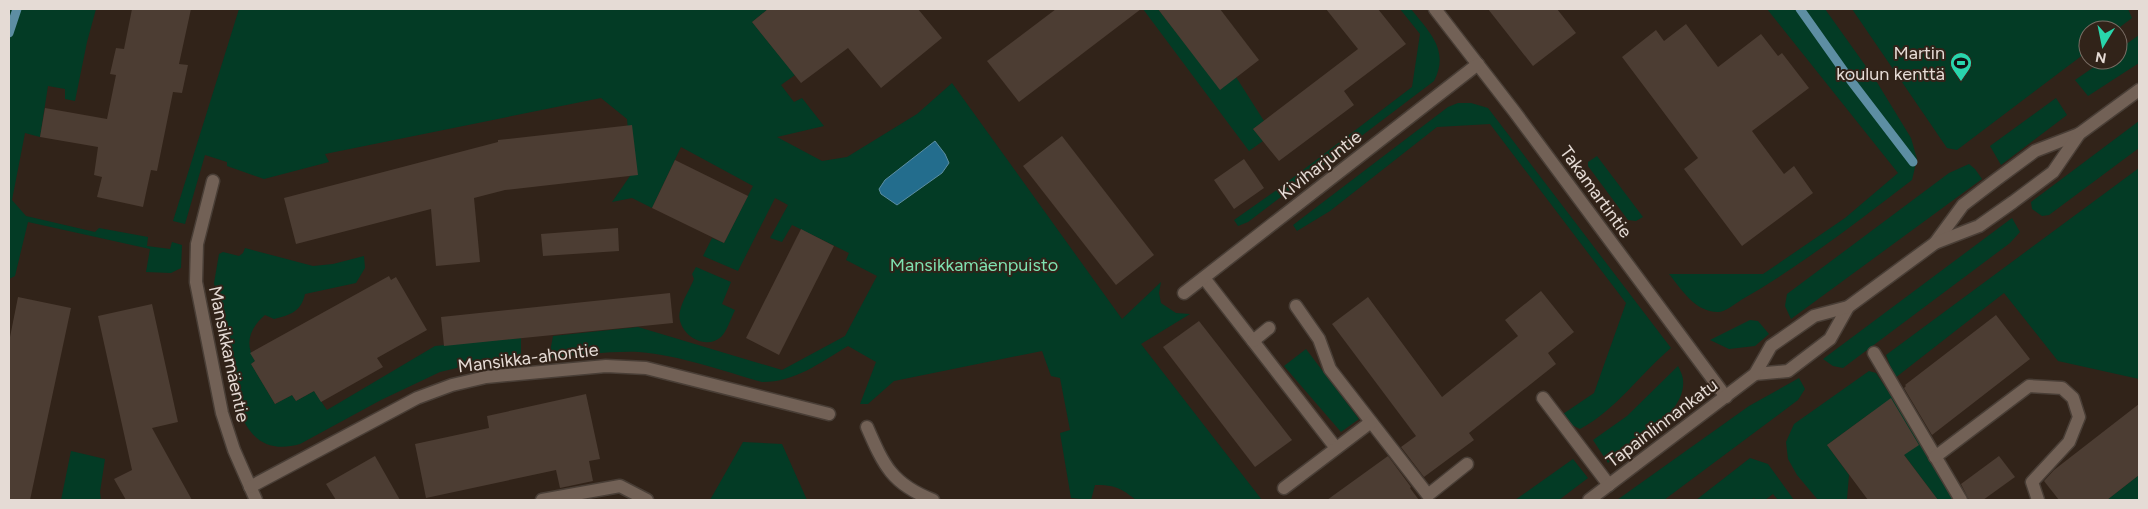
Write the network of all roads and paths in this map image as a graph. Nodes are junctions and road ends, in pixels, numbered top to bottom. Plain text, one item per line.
1 (1435, 9) edge
2 (1478, 64) junction
3 (2139, 90) edge
4 (2079, 134) junction
5 (213, 181) dead end
6 (1935, 243) junction
7 (1204, 278) junction
8 (1184, 293) dead end
9 (1296, 306) dead end
10 (1848, 307) junction
11 (1269, 328) dead end
12 (1253, 341) junction
13 (1874, 353) dead end
14 (1755, 374) junction
15 (1726, 397) junction
16 (1544, 398) dead end
17 (829, 414) dead end
18 (1371, 422) junction
19 (867, 427) dead end
20 (1336, 448) junction
21 (1935, 458) junction
22 (1467, 464) dead end
23 (1609, 485) junction
24 (250, 487) junction
25 (1284, 488) dead end
26 (256, 500) edge
27 (542, 500) edge
28 (647, 500) edge
29 (933, 500) edge
30 (1589, 500) edge
31 (1961, 500) edge
32 (2038, 500) edge

1 - 2 street, Takamartintie
2 - 7 street, Kiviharjuntie
2 - 15 street, Takamartintie
3 - 4 street, Tapainlinnankatu
4 - 6 street, Tapainlinnankatu
4 - 6 street, Tapainlinnankatu
5 - 24 street, Mansikkamäentie
6 - 10 street, Tapainlinnankatu
7 - 8 street, Kiviharjuntie
7 - 12 street
9 - 18 street
10 - 14 street, Tapainlinnankatu
10 - 14 street, Tapainlinnankatu
11 - 12 street
12 - 20 street
13 - 21 street
14 - 15 street, Tapainlinnankatu
15 - 23 street, Tapainlinnankatu
16 - 23 street
17 - 24 street, Mansikka-ahontie
18 - 20 street
18 - 22 street
19 - 29 street
20 - 25 street
21 - 31 street
21 - 32 street
23 - 30 street, Tapainlinnankatu
24 - 26 street, Mansikkamäentie
27 - 28 street

